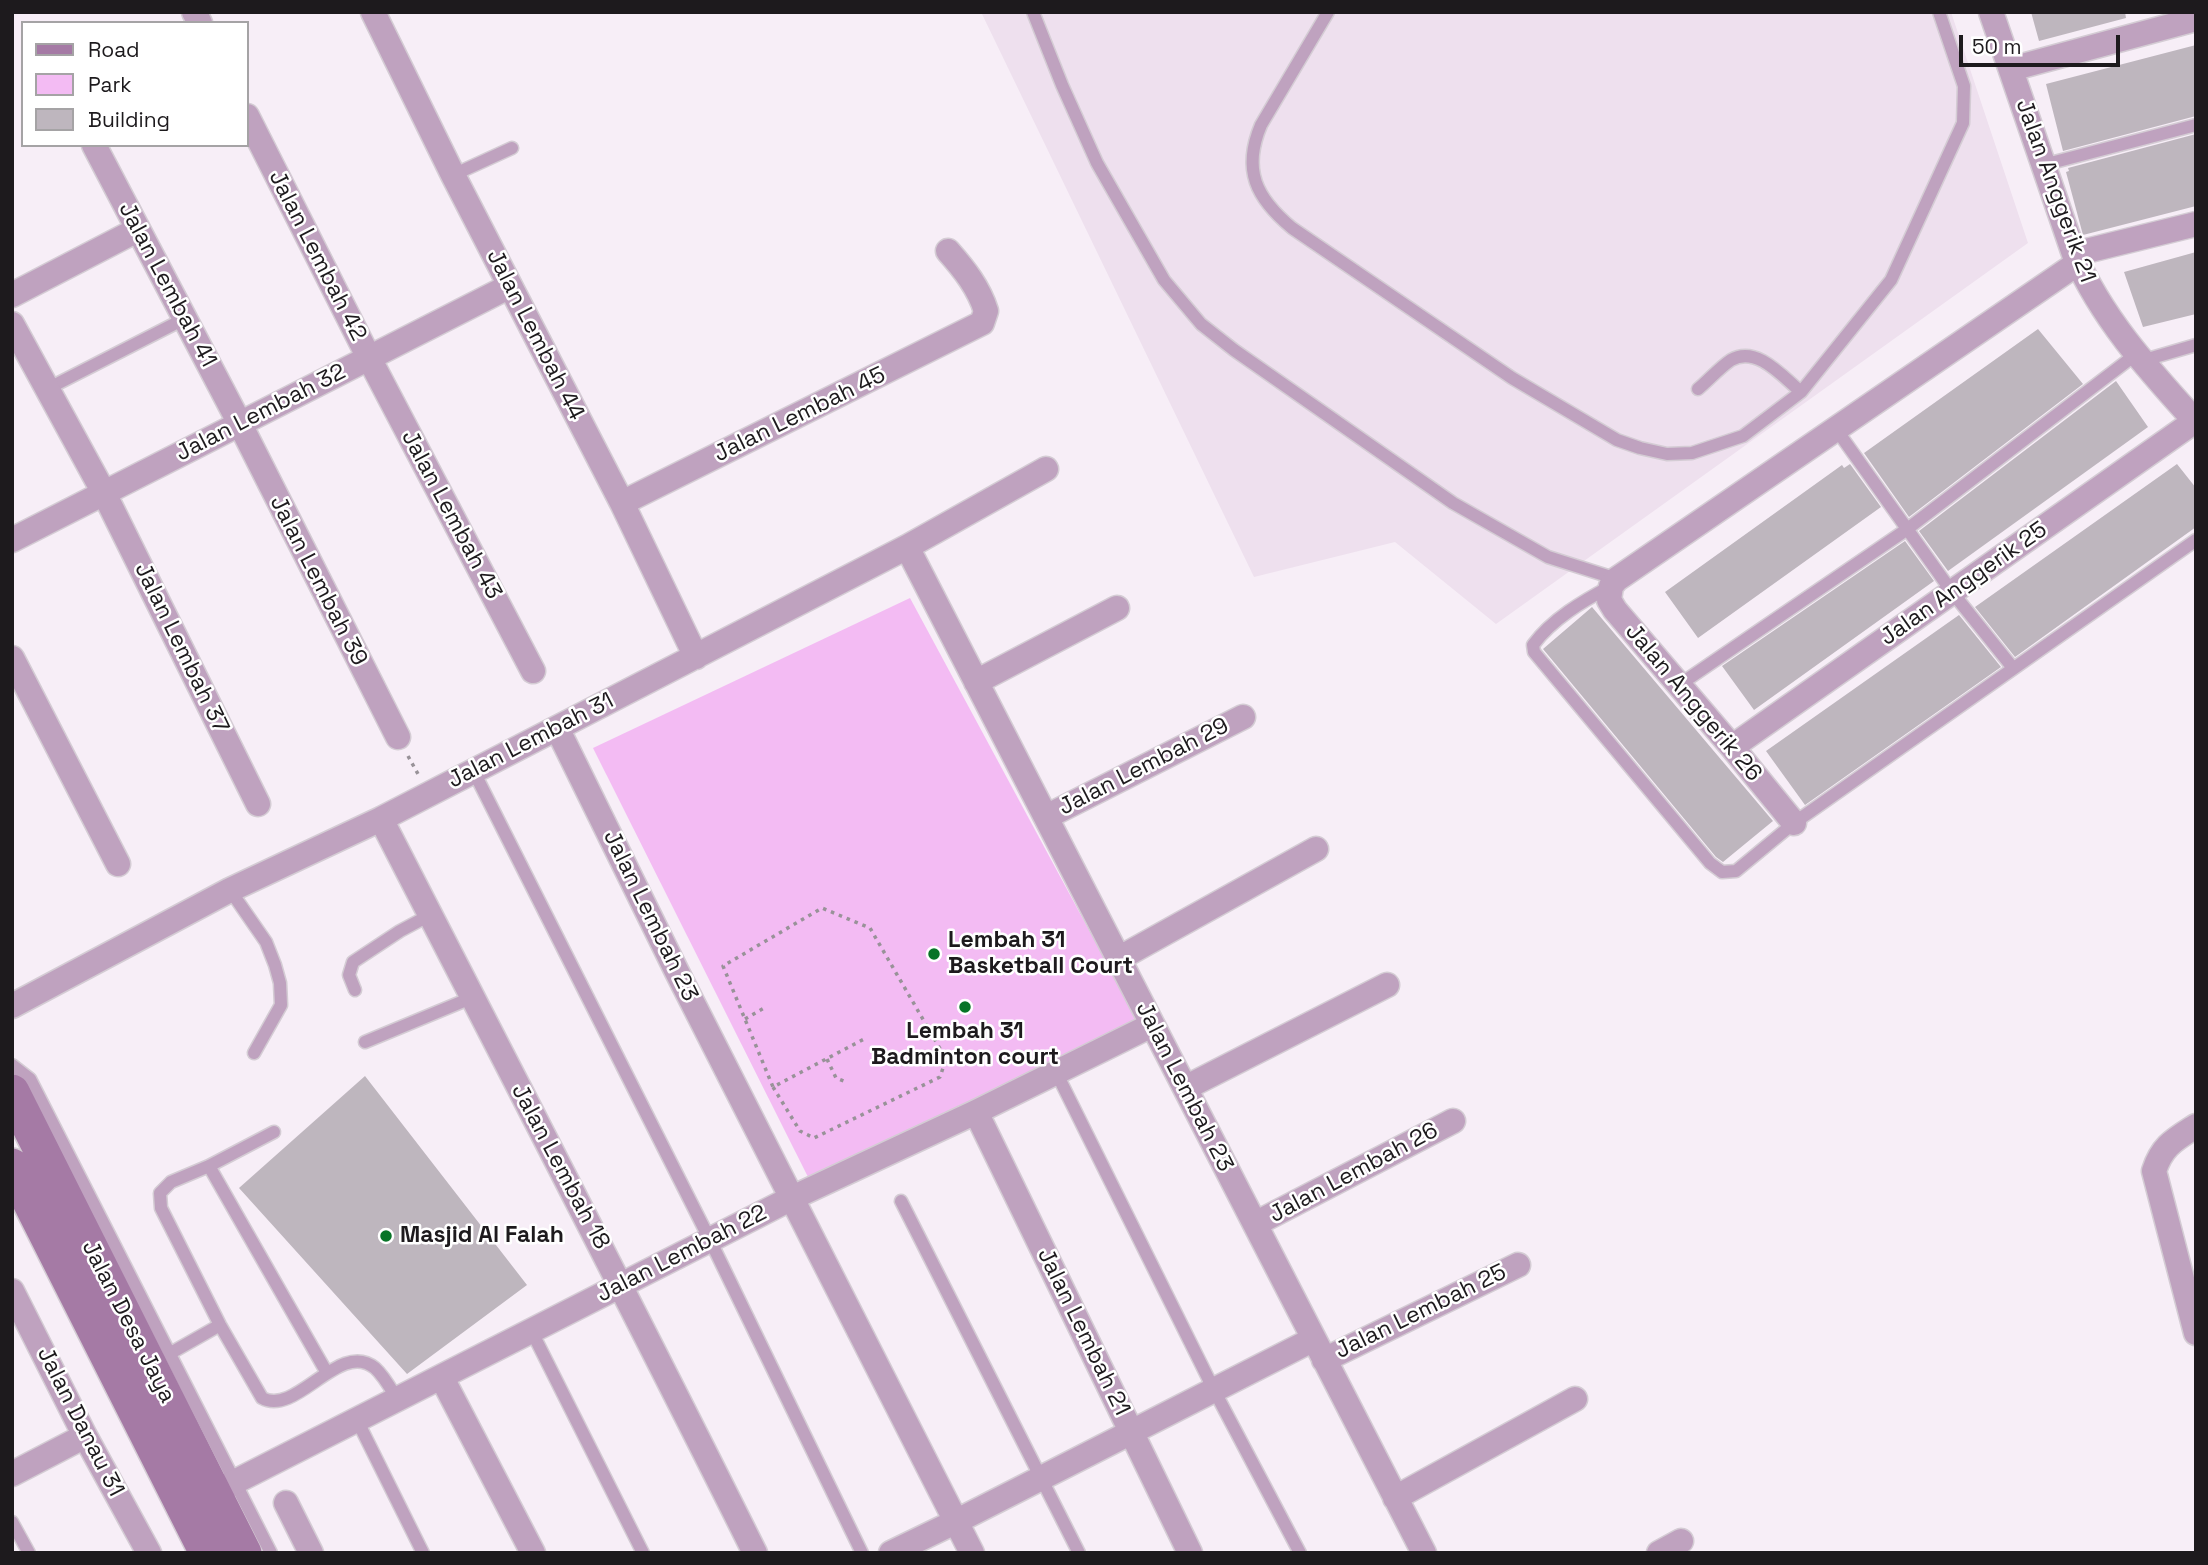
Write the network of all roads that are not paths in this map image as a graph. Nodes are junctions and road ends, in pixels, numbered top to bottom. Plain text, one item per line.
1 (373, 12) edge
2 (1032, 12) edge
3 (1328, 12) edge
4 (1939, 12) edge
5 (1991, 12) edge
6 (2196, 19) edge
7 (2011, 69) junction
8 (248, 118) edge
9 (2196, 125) edge
10 (95, 147) edge
11 (512, 148) dead end
12 (2043, 165) junction
13 (453, 176) junction
14 (2196, 223) edge
15 (137, 230) junction
16 (948, 251) dead end
17 (2076, 258) junction
18 (510, 286) junction
19 (12, 295) edge
20 (184, 319) junction
21 (12, 324) edge
22 (2196, 345) edge
23 (369, 358) junction
24 (2138, 358) junction
25 (47, 388) junction
26 (1698, 390) dead end
27 (1801, 392) junction
28 (2195, 422) edge
29 (240, 424) junction
30 (1836, 429) junction
31 (1046, 469) dead end
32 (104, 493) junction
33 (622, 503) junction
34 (1906, 530) junction
35 (12, 540) edge
36 (2196, 540) edge
37 (907, 547) junction
38 (1614, 583) junction
39 (1952, 592) junction
40 (1117, 608) dead end
41 (696, 657) junction
42 (12, 658) edge
43 (2013, 668) junction
44 (533, 671) dead end
45 (976, 682) junction
46 (1679, 685) junction
47 (1243, 717) dead end
48 (557, 728) junction
49 (398, 737) road end
50 (1732, 747) junction
51 (473, 770) junction
52 (258, 804) dead end
53 (1045, 817) junction
54 (381, 819) junction
55 (1794, 822) junction
56 (1316, 849) dead end
57 (118, 864) dead end
58 (230, 890) junction
59 (430, 915) junction
60 (1118, 959) junction
61 (1387, 985) dead end
62 (355, 990) dead end
63 (15, 997) edge
64 (471, 998) junction
65 (1152, 1025) junction
66 (365, 1042) dead end
67 (254, 1053) dead end
68 (12, 1065) edge
69 (1056, 1072) junction
70 (1185, 1088) junction
71 (12, 1092) edge
72 (976, 1112) junction
73 (1453, 1121) dead end
74 (2189, 1130) edge
75 (274, 1132) dead end
76 (12, 1166) edge
77 (209, 1166) junction
78 (792, 1198) junction
79 (901, 1200) dead end
80 (1255, 1224) junction
81 (710, 1240) junction
82 (1518, 1265) dead end
83 (622, 1285) junction
84 (12, 1291) edge
85 (220, 1325) junction
86 (532, 1332) junction
87 (2196, 1333) edge
88 (1319, 1350) junction
89 (169, 1354) junction
90 (327, 1373) junction
91 (442, 1378) junction
92 (1214, 1390) junction
93 (397, 1399) junction
94 (1575, 1399) dead end
95 (357, 1420) junction
96 (1131, 1432) junction
97 (85, 1436) junction
98 (12, 1474) edge
99 (1043, 1478) junction
100 (226, 1487) junction
101 (1395, 1498) junction
102 (286, 1503) dead end
103 (957, 1521) junction
104 (12, 1522) edge
105 (1681, 1541) dead end
106 (29, 1553) edge
107 (149, 1553) edge
108 (207, 1553) edge
109 (244, 1553) edge
110 (271, 1553) edge
111 (311, 1553) edge
112 (423, 1553) edge
113 (533, 1553) edge
114 (643, 1553) edge
115 (755, 1553) edge
116 (862, 1553) edge
117 (891, 1553) edge
118 (972, 1553) edge
119 (1079, 1553) edge
120 (1189, 1553) edge
121 (1300, 1553) edge
122 (1424, 1553) edge
123 (1659, 1553) edge

1 - 13 street, Jalan Lembah 44
2 - 38 lane
3 - 27 lane
4 - 27 lane
5 - 7 street, Jalan Anggerik 21
6 - 7 street
7 - 12 street, Jalan Anggerik 21
8 - 23 street, Jalan Lembah 42
9 - 12 lane
10 - 15 street, Jalan Lembah 41
11 - 13 lane
12 - 17 street, Jalan Anggerik 21
13 - 18 street, Jalan Lembah 44
14 - 17 street
15 - 19 street
15 - 20 street, Jalan Lembah 41
16 - 33 street, Jalan Lembah 45
17 - 24 street, Jalan Anggerik 21
17 - 30 street
18 - 23 street, Jalan Lembah 32
18 - 33 street, Jalan Lembah 44
20 - 25 lane
20 - 29 street, Jalan Lembah 41
21 - 25 street, Jalan Lembah 37
22 - 24 lane
23 - 29 street, Jalan Lembah 32
23 - 44 street, Jalan Lembah 43
24 - 28 street, Jalan Anggerik 21
24 - 34 lane
25 - 32 street, Jalan Lembah 37
26 - 27 lane
28 - 39 street, Jalan Anggerik 25
29 - 32 street, Jalan Lembah 32
29 - 49 street, Jalan Lembah 39
30 - 34 lane
30 - 38 street
31 - 37 street, Jalan Lembah 31
32 - 35 street, Jalan Lembah 32
32 - 52 street, Jalan Lembah 37
33 - 41 street, Jalan Lembah 44
34 - 39 lane
34 - 46 lane
36 - 43 lane
37 - 41 street, Jalan Lembah 31
37 - 45 street, Jalan Lembah 23
38 - 46 street, Jalan Anggerik 26
38 - 55 lane
39 - 43 lane
39 - 50 street, Jalan Anggerik 25
40 - 45 street
41 - 48 street, Jalan Lembah 31
42 - 57 street
43 - 55 lane
45 - 53 street, Jalan Lembah 23
46 - 50 street, Jalan Anggerik 26
47 - 53 street, Jalan Lembah 29
48 - 51 street, Jalan Lembah 31
48 - 78 street, Jalan Lembah 23
50 - 55 street, Jalan Anggerik 26
51 - 54 street, Jalan Lembah 31
51 - 81 lane
53 - 60 street, Jalan Lembah 23
54 - 58 street, Jalan Lembah 31
54 - 59 street, Jalan Lembah 18
56 - 60 street
58 - 63 street, Jalan Lembah 31
58 - 67 lane
59 - 62 lane
59 - 64 street, Jalan Lembah 18
60 - 65 street, Jalan Lembah 23
61 - 70 street
64 - 66 lane
64 - 83 street, Jalan Lembah 18
65 - 69 street, Jalan Lembah 22
65 - 70 street, Jalan Lembah 23
68 - 89 lane
69 - 72 street, Jalan Lembah 22
69 - 92 lane
70 - 80 street, Jalan Lembah 23
71 - 100 main road, Jalan Desa Jaya
72 - 78 street, Jalan Lembah 22
72 - 96 street, Jalan Lembah 21
73 - 80 street, Jalan Lembah 26
74 - 87 street
75 - 77 lane
76 - 108 main road, Jalan Desa Jaya
77 - 85 lane
77 - 90 lane
78 - 81 street, Jalan Lembah 22
78 - 103 street, Jalan Lembah 23
79 - 99 lane
80 - 88 street, Jalan Lembah 23
81 - 83 street, Jalan Lembah 22
81 - 116 lane
82 - 88 street, Jalan Lembah 25
83 - 86 street, Jalan Lembah 22
83 - 115 street, Jalan Lembah 18
84 - 97 street, Jalan Danau 31
85 - 89 lane
85 - 90 lane
86 - 91 street, Jalan Lembah 22
86 - 114 lane
88 - 92 street, Jalan Lembah 25
88 - 101 street, Jalan Lembah 23
89 - 100 lane
90 - 93 lane
91 - 93 street, Jalan Lembah 22
91 - 113 street
92 - 96 street, Jalan Lembah 25
92 - 121 lane
93 - 95 street, Jalan Lembah 22
94 - 101 street
95 - 100 street, Jalan Lembah 22
95 - 112 lane
96 - 99 street, Jalan Lembah 25
96 - 120 street, Jalan Lembah 21
97 - 98 street
97 - 107 street, Jalan Danau 31
99 - 103 street, Jalan Lembah 25
99 - 119 lane
100 - 109 main road, Jalan Desa Jaya
100 - 110 lane
101 - 122 street, Jalan Lembah 23
102 - 111 street
103 - 117 street, Jalan Lembah 25
103 - 118 street, Jalan Lembah 23
104 - 106 lane
105 - 123 street

